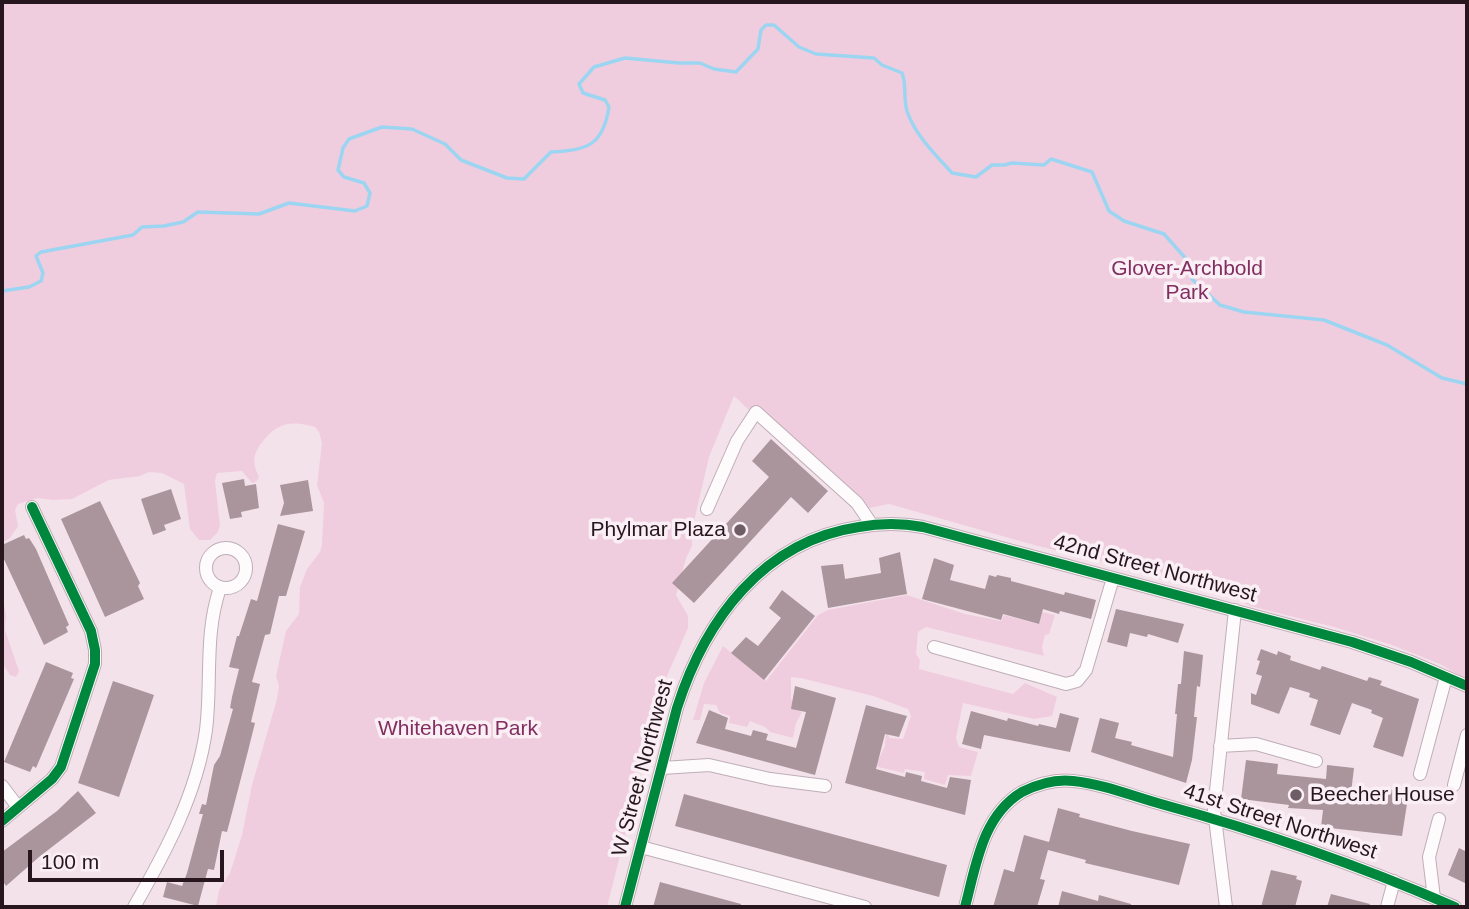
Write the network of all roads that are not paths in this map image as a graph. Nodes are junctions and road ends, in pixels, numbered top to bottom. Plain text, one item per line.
1 (32, 507) dead end
2 (707, 509) dead end
3 (872, 525) junction
4 (827, 533) joint
5 (1113, 578) junction
6 (220, 588) dead end
7 (1235, 611) junction
8 (934, 647) dead end
9 (1446, 677) junction
10 (1467, 686) edge
11 (1467, 735) edge
12 (1220, 746) junction
13 (1316, 761) dead end
14 (662, 768) junction
15 (1420, 774) dead end
16 (1454, 785) dead end
17 (2, 786) edge
18 (825, 786) dead end
19 (18, 807) junction
20 (1214, 819) junction
21 (1439, 819) dead end
22 (2, 821) edge
23 (641, 847) junction
24 (1394, 881) junction
25 (1434, 898) junction
26 (134, 907) edge
27 (625, 907) edge
28 (865, 907) edge
29 (965, 907) edge
30 (1226, 907) edge
31 (1387, 907) edge
32 (1455, 907) edge

1 - 19 street
2 - 3 street
3 - 4 street, 42nd Street Northwest
3 - 5 street, 42nd Street Northwest
4 - 14 street, W Street Northwest
5 - 7 street, 42nd Street Northwest
5 - 8 street
6 - 26 street
7 - 9 street, 42nd Street Northwest
7 - 12 street
9 - 10 street, 42nd Street Northwest
9 - 15 street
11 - 16 street
12 - 13 street
12 - 20 street
14 - 18 street
14 - 23 street, W Street Northwest
17 - 19 street
19 - 22 street
20 - 24 street, 41st Street Northwest
20 - 29 street, 41st Street Northwest
20 - 30 street
21 - 25 street
23 - 27 street, W Street Northwest
23 - 28 street
24 - 25 street, 41st Street Northwest
24 - 31 street
25 - 32 street, 41st Street Northwest

